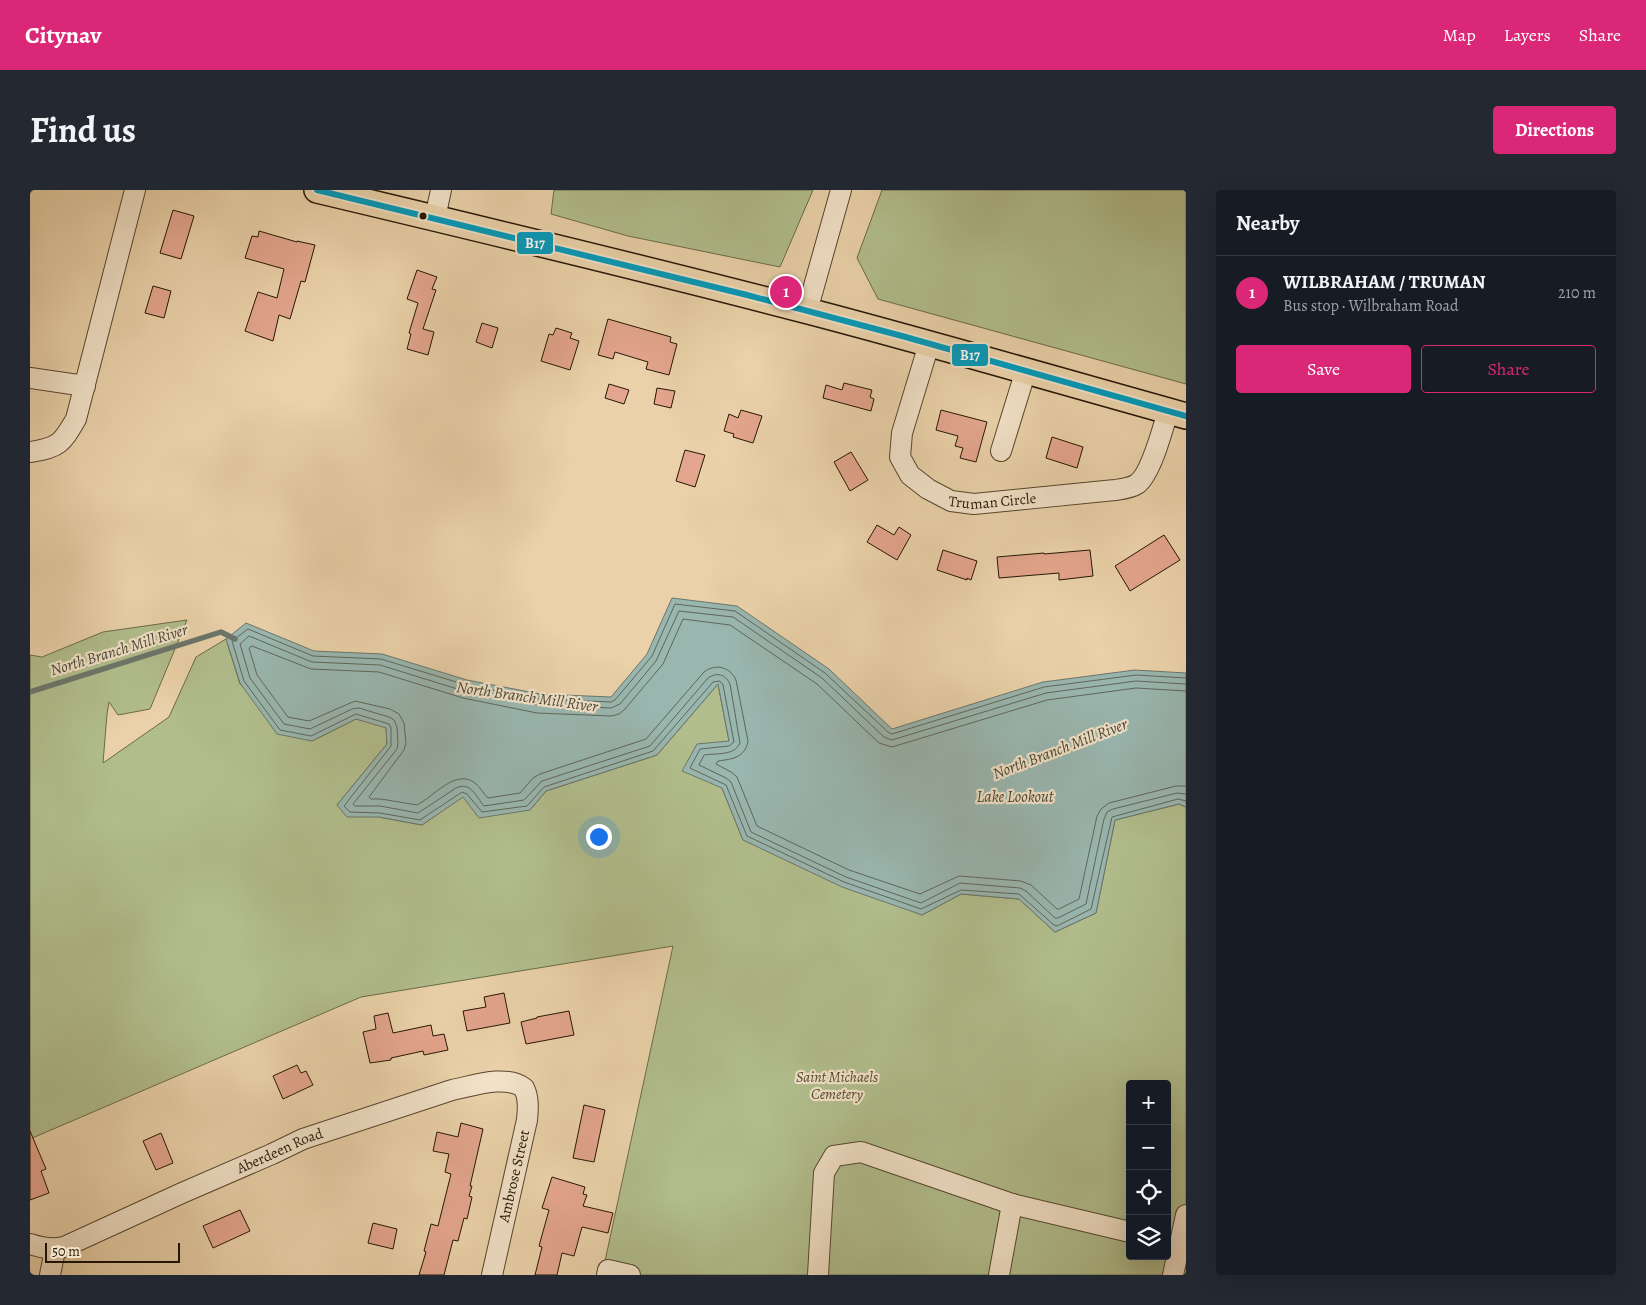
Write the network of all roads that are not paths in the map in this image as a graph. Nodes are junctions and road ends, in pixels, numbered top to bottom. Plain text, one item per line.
1 (135, 190) edge
2 (317, 190) edge
3 (440, 190) edge
4 (841, 190) edge
5 (435, 218) junction
6 (807, 311) junction
7 (929, 344) junction
8 (1026, 370) junction
9 (30, 378) edge
10 (85, 386) junction
11 (1177, 414) edge
12 (1001, 451) dead end
13 (30, 452) edge
14 (515, 1084) joint
15 (1012, 1204) junction
16 (1186, 1214) edge
17 (1126, 1231) edge
18 (30, 1244) edge
19 (1178, 1244) edge
20 (55, 1250) junction
21 (50, 1275) edge
22 (492, 1275) edge
23 (607, 1275) edge
24 (630, 1275) edge
25 (818, 1275) edge
26 (999, 1275) edge
27 (1173, 1275) edge

1 - 10 street
2 - 5 main road
3 - 5 street
4 - 6 street
5 - 6 main road
6 - 7 main road
7 - 8 main road
7 - 11 street, Truman Circle
8 - 11 main road
8 - 12 street
9 - 10 street
10 - 13 street
14 - 20 street, Aberdeen Road
14 - 22 street, Ambrose Street
15 - 17 street
15 - 25 street
15 - 26 street
16 - 19 street
18 - 20 street
19 - 27 street
20 - 21 street
23 - 24 street

